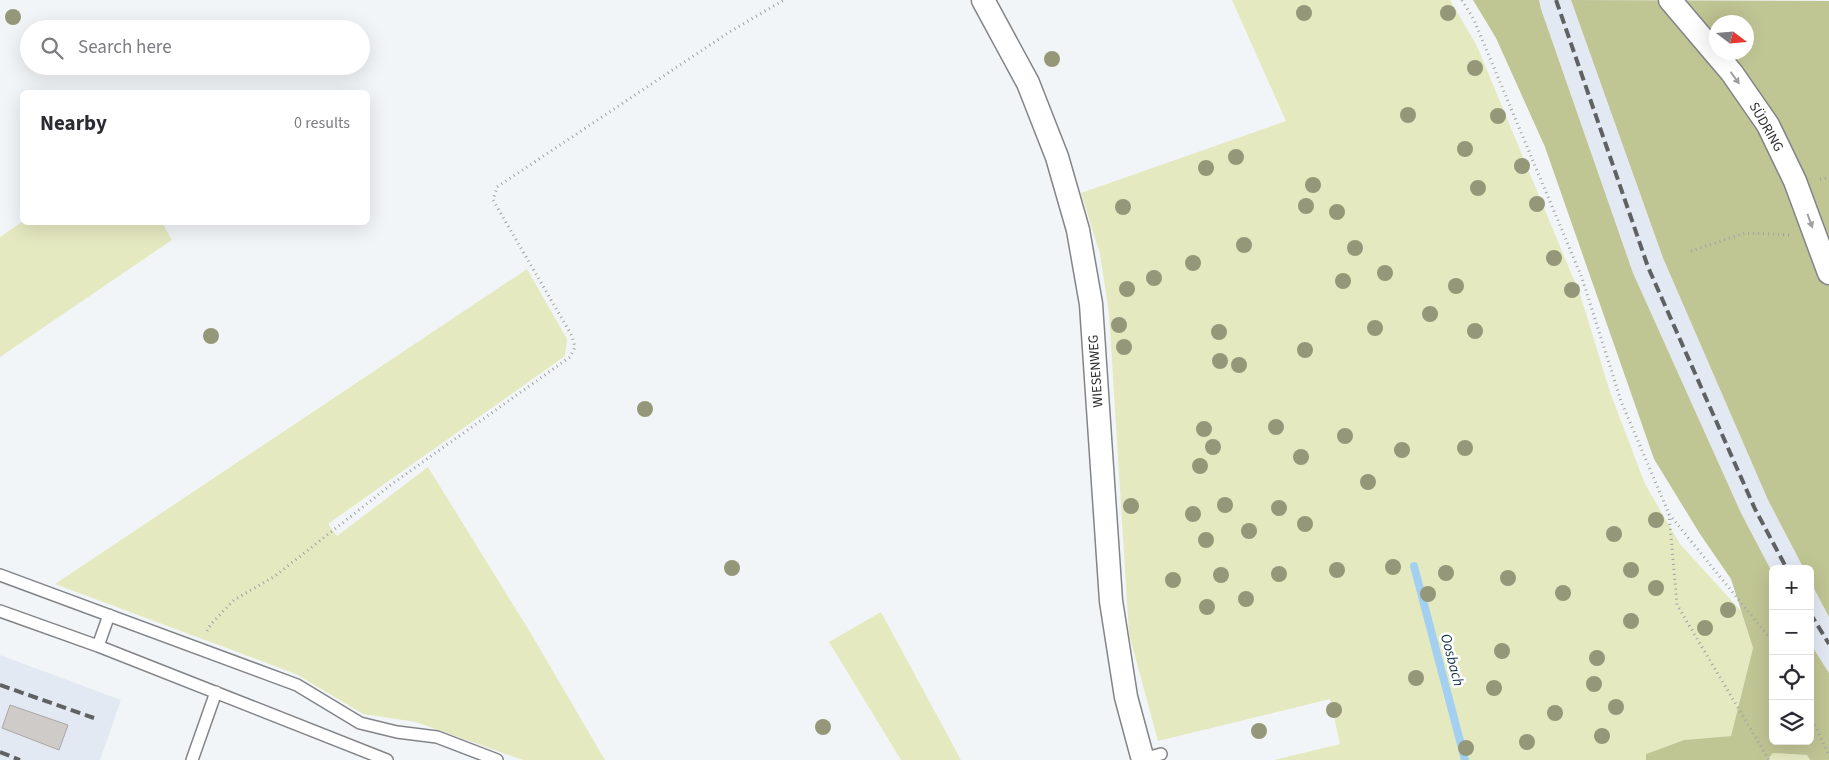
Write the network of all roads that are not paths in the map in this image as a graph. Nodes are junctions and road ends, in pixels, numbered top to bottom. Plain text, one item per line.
1 (983, 0) edge
2 (1670, 0) edge
3 (1829, 273) edge
4 (0, 575) edge
5 (0, 612) edge
6 (109, 615) junction
7 (98, 646) junction
8 (216, 692) junction
9 (1149, 758) edge
10 (192, 760) edge
11 (388, 760) edge
12 (497, 760) edge

1 - 9 street, WIESENWEG
2 -> 3 street, SÜDRING
4 - 6 lane
5 - 7 lane
6 - 7 lane
6 - 12 lane
7 - 8 lane
8 - 10 lane
8 - 11 lane

